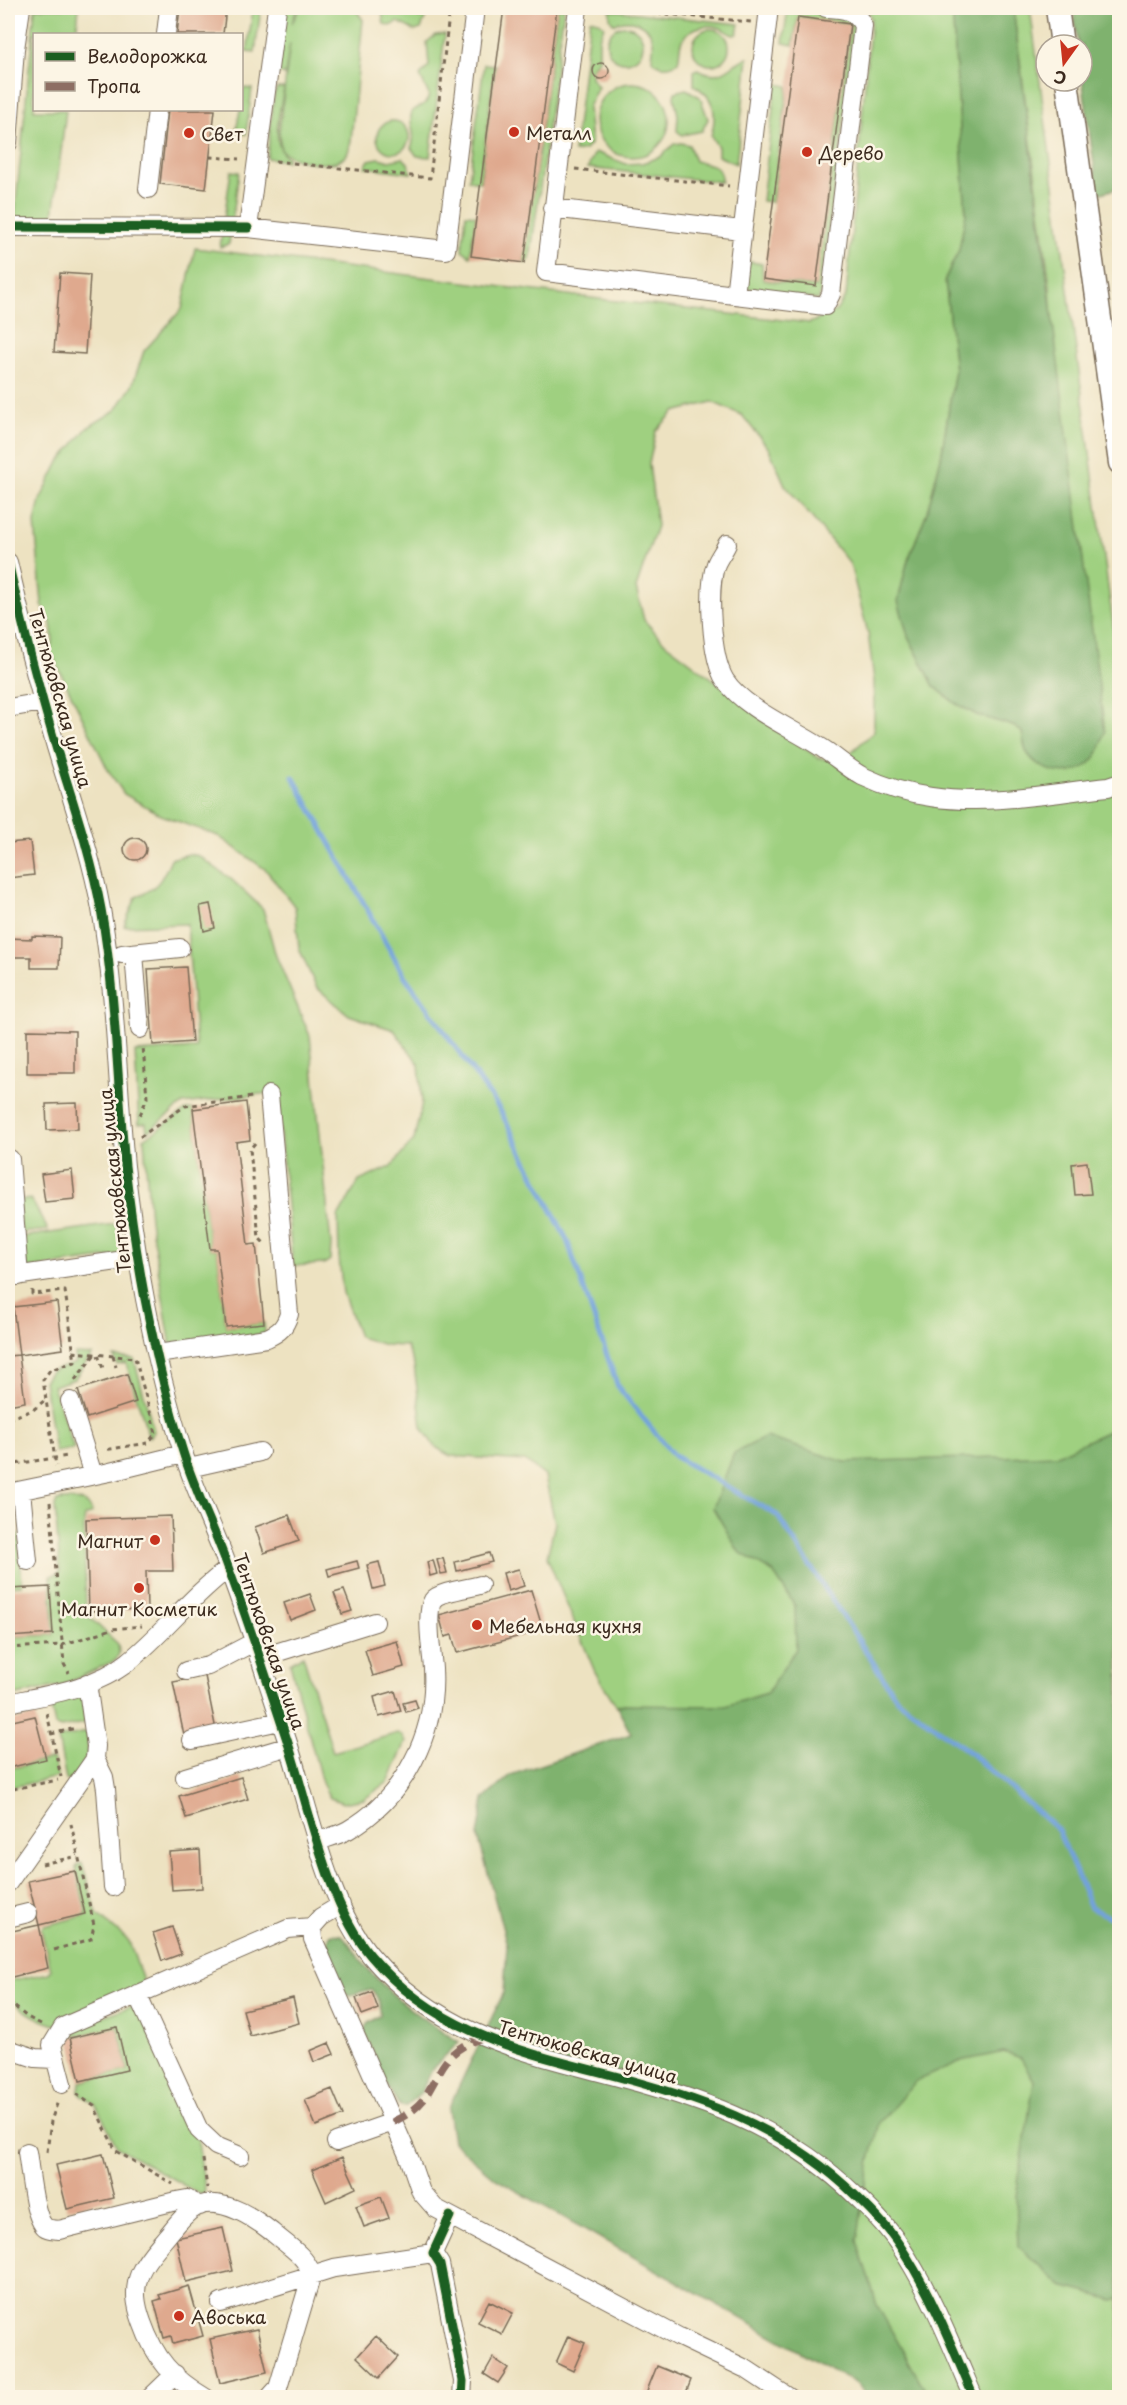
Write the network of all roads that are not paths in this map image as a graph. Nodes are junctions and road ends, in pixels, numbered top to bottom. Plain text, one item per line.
1 (21, 8) edge
2 (169, 8) edge
3 (277, 8) edge
4 (475, 8) edge
5 (578, 8) edge
6 (769, 8) edge
7 (826, 8) edge
8 (1057, 8) edge
9 (166, 33) edge
10 (1060, 33) edge
11 (1069, 93) edge
12 (157, 111) edge
13 (8, 143) edge
14 (148, 189) dead end
15 (552, 208) junction
16 (11, 227) dead end
17 (248, 228) junction
18 (741, 231) junction
19 (735, 295) junction
20 (1119, 463) edge
21 (728, 544) dead end
22 (8, 562) edge
23 (43, 702) junction
24 (8, 708) edge
25 (1119, 783) edge
26 (180, 948) dead end
27 (134, 953) junction
28 (108, 956) junction
29 (140, 1029) road end
30 (260, 1096) road end
31 (10, 1159) dead end
32 (138, 1258) junction
33 (19, 1276) edge
34 (157, 1354) junction
35 (70, 1401) dead end
36 (260, 1452) dead end
37 (186, 1461) junction
38 (93, 1475) junction
39 (14, 1492) edge
40 (28, 1561) dead end
41 (229, 1568) junction
42 (480, 1585) dead end
43 (375, 1622) dead end
44 (256, 1650) junction
45 (186, 1671) dead end
46 (83, 1684) junction
47 (8, 1703) edge
48 (280, 1721) junction
49 (192, 1740) dead end
50 (289, 1746) junction
51 (95, 1759) junction
52 (185, 1778) dead end
53 (318, 1841) junction
54 (10, 1878) edge
55 (113, 1887) dead end
56 (341, 1905) junction
57 (28, 1913) dead end
58 (8, 1918) edge
59 (312, 1927) junction
60 (137, 1994) junction
61 (8, 2049) edge
62 (54, 2059) junction
63 (62, 2085) road end
64 (393, 2122) junction
65 (336, 2142) dead end
66 (27, 2152) dead end
67 (240, 2156) dead end
68 (204, 2205) junction
69 (450, 2216) junction
70 (433, 2253) junction
71 (312, 2274) junction
72 (221, 2303) dead end
73 (175, 2374) junction
74 (150, 2397) edge
75 (206, 2397) edge
76 (269, 2397) edge
77 (462, 2397) edge
78 (789, 2397) edge
79 (974, 2397) edge

1 - 13 street
2 - 9 street
3 - 17 street
4 - 17 street
5 - 15 street
6 - 18 street
7 - 19 street
8 - 10 main road
11 - 20 main road
12 - 14 street
15 - 18 street
15 - 19 street
16 - 17 street
18 - 19 street
21 - 25 street
22 - 23 street, Тентюковская улица
23 - 24 street
23 - 28 street, Тентюковская улица
26 - 27 street
27 - 28 street
27 - 29 street
28 - 32 street, Тентюковская улица
30 - 34 street
31 - 33 street
32 - 33 street
32 - 34 street, Тентюковская улица
34 - 37 street, Тентюковская улица
35 - 38 street
36 - 37 street
37 - 38 street
37 - 41 street, Тентюковская улица
38 - 39 street
39 - 40 street
41 - 44 street, Тентюковская улица
41 - 46 street
42 - 53 street
43 - 44 street
44 - 45 street
44 - 48 street, Тентюковская улица
46 - 47 street
46 - 51 street
48 - 49 street
48 - 50 street, Тентюковская улица
50 - 52 street
50 - 53 street, Тентюковская улица
51 - 54 street
51 - 55 street
53 - 56 street, Тентюковская улица
56 - 59 street
56 - 79 street, Тентюковская улица
57 - 58 street
59 - 60 street
59 - 64 street
60 - 62 street
60 - 67 street
61 - 62 street
62 - 63 street
64 - 65 street
64 - 69 street
66 - 68 street
68 - 71 street
68 - 73 street
69 - 70 street
69 - 78 street
70 - 71 street
70 - 77 street
71 - 72 street
71 - 76 street
73 - 74 street
73 - 75 street

